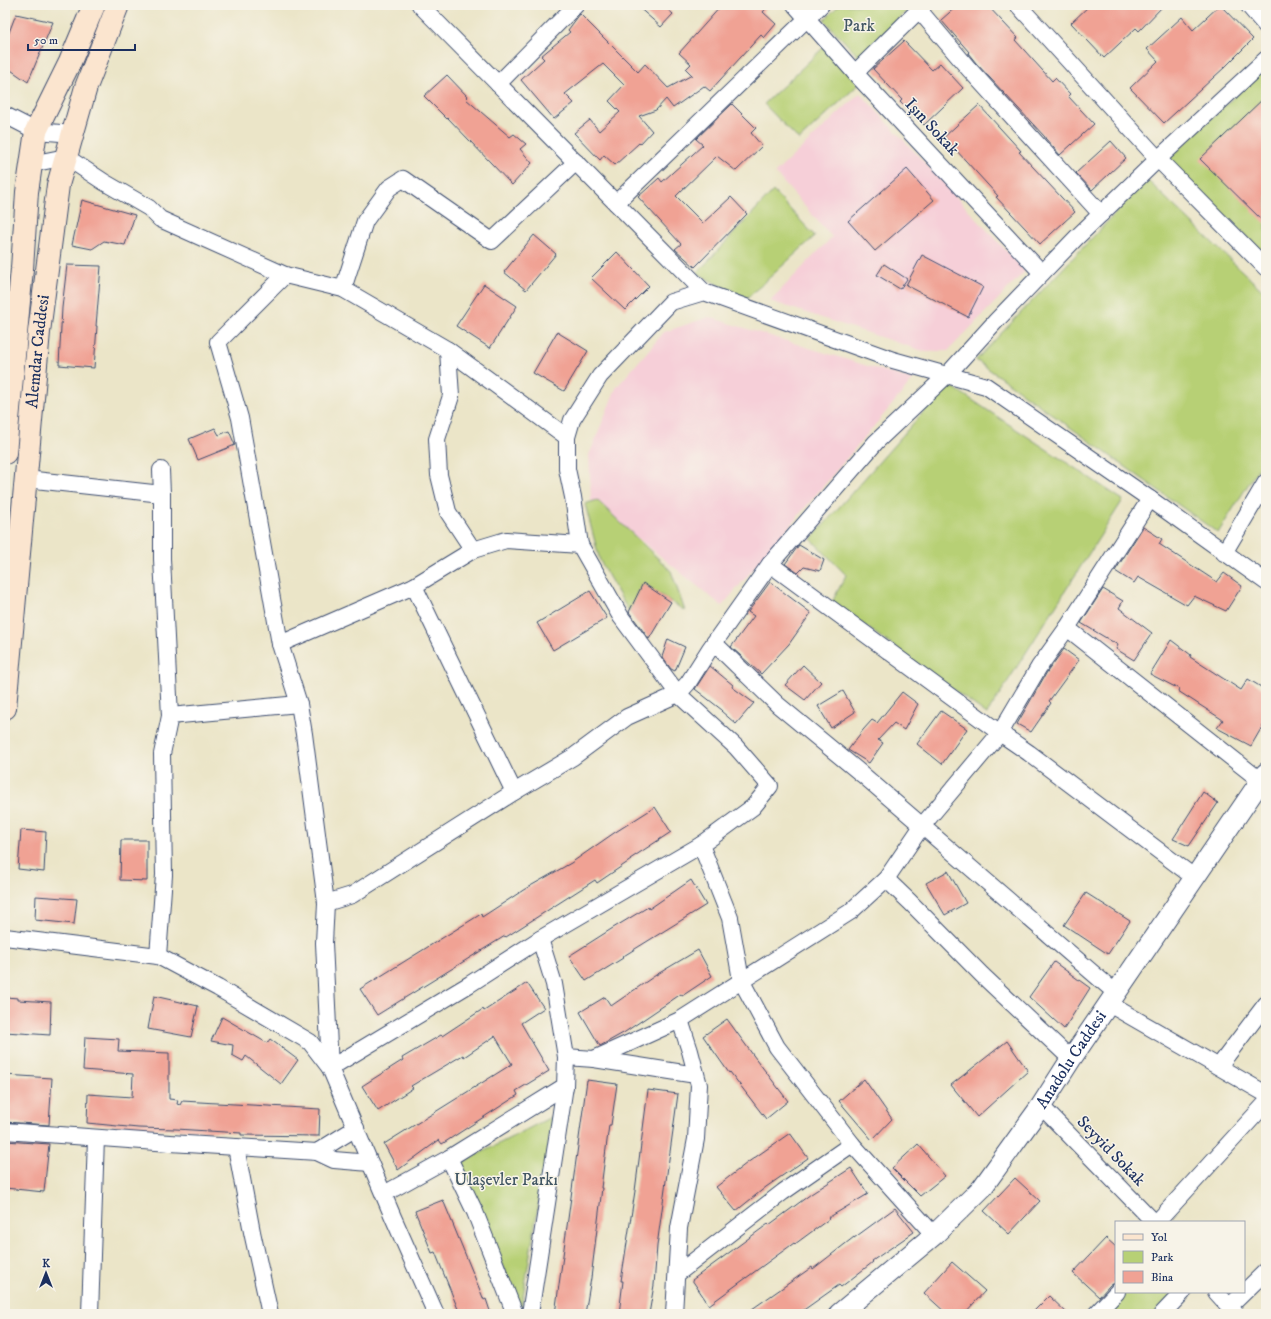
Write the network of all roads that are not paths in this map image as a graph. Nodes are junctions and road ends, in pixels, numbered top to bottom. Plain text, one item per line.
1 (94, 5) edge
2 (118, 5) edge
3 (420, 5) edge
4 (576, 5) edge
5 (795, 5) edge
6 (821, 5) edge
7 (1018, 5) edge
8 (1248, 5) edge
9 (921, 8) edge
10 (807, 19) junction
11 (1266, 26) edge
12 (1266, 59) edge
13 (855, 73) junction
14 (498, 84) junction
15 (5, 116) edge
16 (36, 130) junction
17 (73, 134) junction
18 (66, 157) junction
19 (1158, 159) junction
20 (576, 162) junction
21 (31, 164) junction
22 (616, 203) junction
23 (1101, 214) junction
24 (1266, 268) edge
25 (1042, 274) junction
26 (285, 275) junction
27 (343, 289) junction
28 (704, 292) junction
29 (448, 350) junction
30 (947, 375) junction
31 (568, 437) junction
32 (5, 453) edge
33 (161, 470) dead end
34 (26, 479) junction
35 (1266, 482) edge
36 (162, 494) junction
37 (1150, 498) junction
38 (580, 545) junction
39 (473, 550) junction
40 (1224, 553) junction
41 (770, 564) junction
42 (1266, 582) edge
43 (414, 586) junction
44 (1066, 628) junction
45 (714, 643) junction
46 (280, 644) junction
47 (678, 694) junction
48 (299, 704) junction
49 (5, 708) edge
50 (170, 716) junction
51 (1000, 733) junction
52 (1264, 777) edge
53 (514, 792) junction
54 (922, 826) junction
55 (701, 845) junction
56 (1195, 878) junction
57 (886, 879) junction
58 (326, 903) junction
59 (5, 937) edge
60 (540, 939) junction
61 (158, 956) junction
62 (741, 980) junction
63 (1113, 999) junction
64 (1266, 1004) edge
65 (680, 1020) junction
66 (566, 1057) junction
67 (594, 1059) junction
68 (1071, 1059) junction
69 (1219, 1066) junction
70 (330, 1068) junction
71 (696, 1075) junction
72 (565, 1086) junction
73 (1266, 1094) edge
74 (1266, 1104) edge
75 (1041, 1106) junction
76 (356, 1128) junction
77 (5, 1131) edge
78 (96, 1138) junction
79 (852, 1144) junction
80 (236, 1147) junction
81 (317, 1152) junction
82 (449, 1158) junction
83 (370, 1163) junction
84 (384, 1194) junction
85 (1153, 1221) edge
86 (1158, 1221) edge
87 (934, 1235) junction
88 (1266, 1271) edge
89 (677, 1274) junction
90 (1116, 1293) edge
91 (1182, 1293) edge
92 (1217, 1293) edge
93 (1233, 1310) edge
94 (90, 1314) edge
95 (270, 1314) edge
96 (436, 1314) edge
97 (515, 1314) edge
98 (530, 1314) edge
99 (674, 1314) edge
100 (840, 1314) edge
101 (1096, 1314) edge
102 (1162, 1314) edge

1 - 16 main road, Alemdar Caddesi
2 - 17 main road, Alemdar Caddesi
3 - 14 street
4 - 14 street
5 - 10 street, Işın Sokak
6 - 10 street
7 - 19 street
8 - 11 street
9 - 13 street
9 - 23 street
10 - 13 street, Işın Sokak
10 - 22 street
12 - 19 street
13 - 25 street, Işın Sokak
14 - 20 street
15 - 16 street
16 - 17 street
16 - 21 main road, Alemdar Caddesi
17 - 18 main road, Alemdar Caddesi
18 - 21 street
18 - 26 street
18 - 34 main road, Alemdar Caddesi
19 - 23 street
19 - 24 street
20 - 22 street
20 - 27 street
21 - 32 main road, Alemdar Caddesi
22 - 28 street
23 - 25 street
25 - 30 street
26 - 27 street
26 - 46 street
27 - 29 street
28 - 30 street
28 - 31 street
29 - 31 street
29 - 39 street
30 - 37 street
30 - 41 street
31 - 38 street
33 - 36 street
34 - 36 street
34 - 49 main road, Alemdar Caddesi
35 - 40 street
36 - 50 street
37 - 40 street
37 - 44 street
38 - 39 street
38 - 47 street
39 - 43 street
40 - 42 street
41 - 45 street
41 - 51 street
43 - 46 street
43 - 53 street
44 - 51 street
44 - 52 street
45 - 47 street
45 - 54 street
46 - 48 street
47 - 53 street
47 - 55 street
48 - 50 street
48 - 58 street
50 - 61 street
51 - 54 street
51 - 56 street
52 - 56 street, Anadolu Caddesi
53 - 58 street
54 - 57 street
54 - 63 street
55 - 60 street
55 - 62 street
56 - 63 street, Anadolu Caddesi
57 - 62 street
57 - 68 street
58 - 70 street
59 - 61 street
60 - 66 street
60 - 70 street
61 - 70 street
62 - 65 street
62 - 79 street
63 - 68 street, Anadolu Caddesi
63 - 69 street
64 - 69 street
65 - 67 street
65 - 71 street
66 - 67 street
66 - 72 street
67 - 71 street
68 - 75 street, Anadolu Caddesi
69 - 73 street
70 - 76 street
71 - 89 street
72 - 82 street
72 - 98 street
74 - 86 street
75 - 85 street, Seyyid Sokak
75 - 87 street, Anadolu Caddesi
76 - 81 street
76 - 83 street
77 - 78 street
78 - 80 street
78 - 94 street
79 - 87 street
79 - 89 street
80 - 81 street
80 - 95 street
81 - 83 street
82 - 84 street
82 - 97 street
83 - 84 street
84 - 96 street
87 - 100 street, Anadolu Caddesi
88 - 93 street
89 - 99 street
90 - 101 street
91 - 102 street
92 - 93 street

